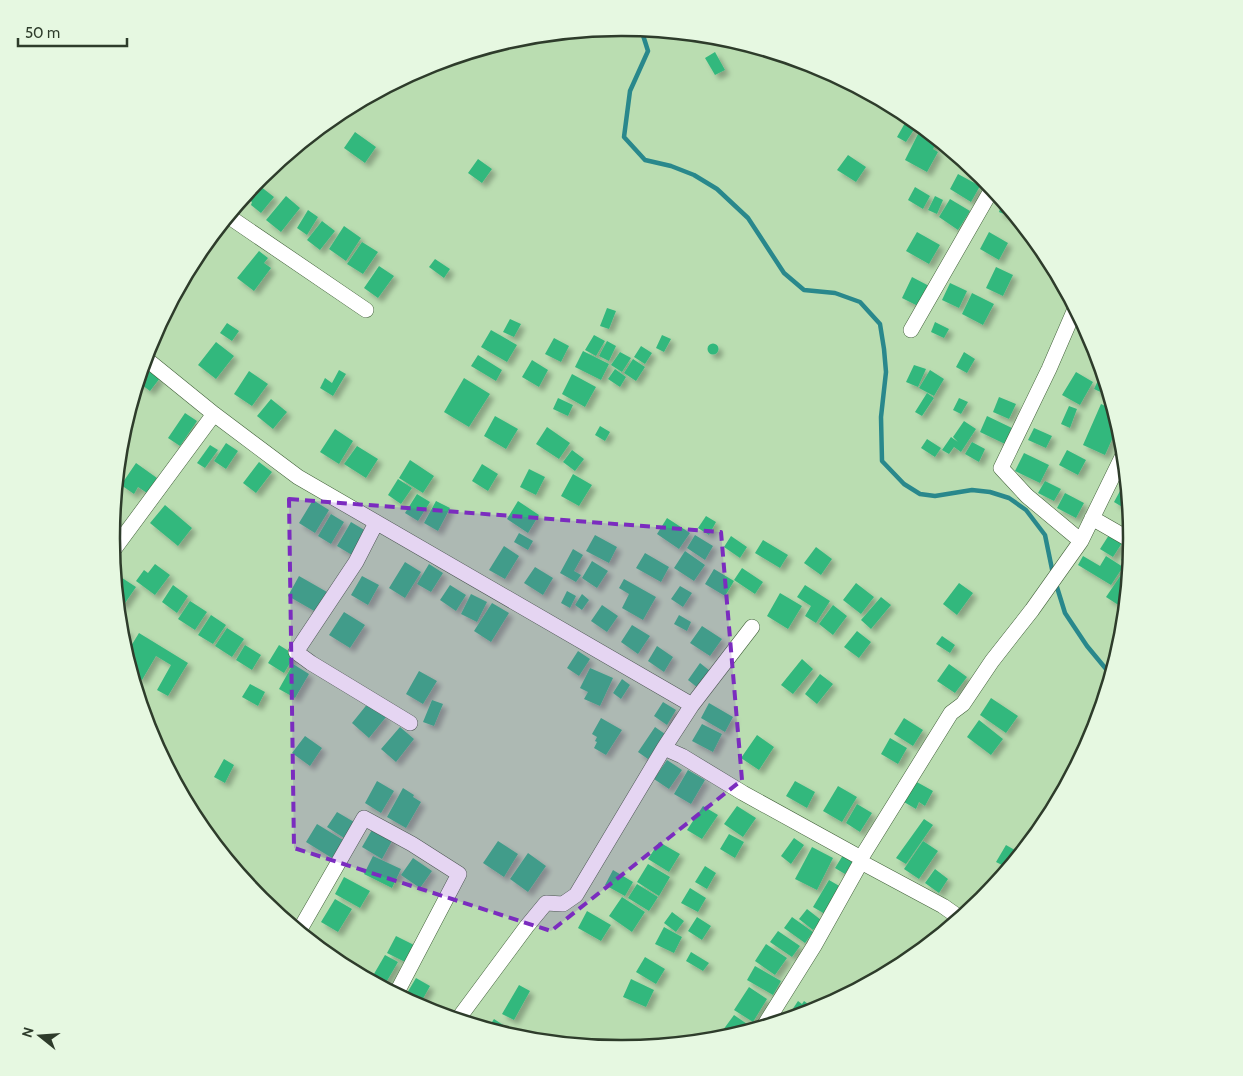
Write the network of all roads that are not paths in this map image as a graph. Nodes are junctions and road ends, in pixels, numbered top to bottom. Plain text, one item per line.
1 (988, 196) edge
2 (234, 220) edge
3 (366, 310) dead end
4 (1072, 316) edge
5 (911, 330) dead end
6 (151, 363) edge
7 (214, 414) junction
8 (1118, 465) edge
9 (1092, 518) junction
10 (376, 523) junction
11 (1123, 536) edge
12 (120, 541) edge
13 (1080, 541) junction
14 (752, 627) dead end
15 (692, 705) junction
16 (410, 723) dead end
17 (664, 748) junction
18 (861, 860) junction
19 (954, 914) edge
20 (303, 925) edge
21 (399, 988) edge
22 (462, 1014) edge
23 (769, 1017) edge

1 - 5 street
2 - 3 street
4 - 13 street
6 - 7 street
7 - 10 street
7 - 12 street
8 - 9 street
9 - 11 street
9 - 13 street
10 - 15 street
10 - 16 street
13 - 18 street
14 - 15 street
15 - 17 street
17 - 18 street
17 - 22 street
18 - 19 street
18 - 23 street
20 - 21 street

